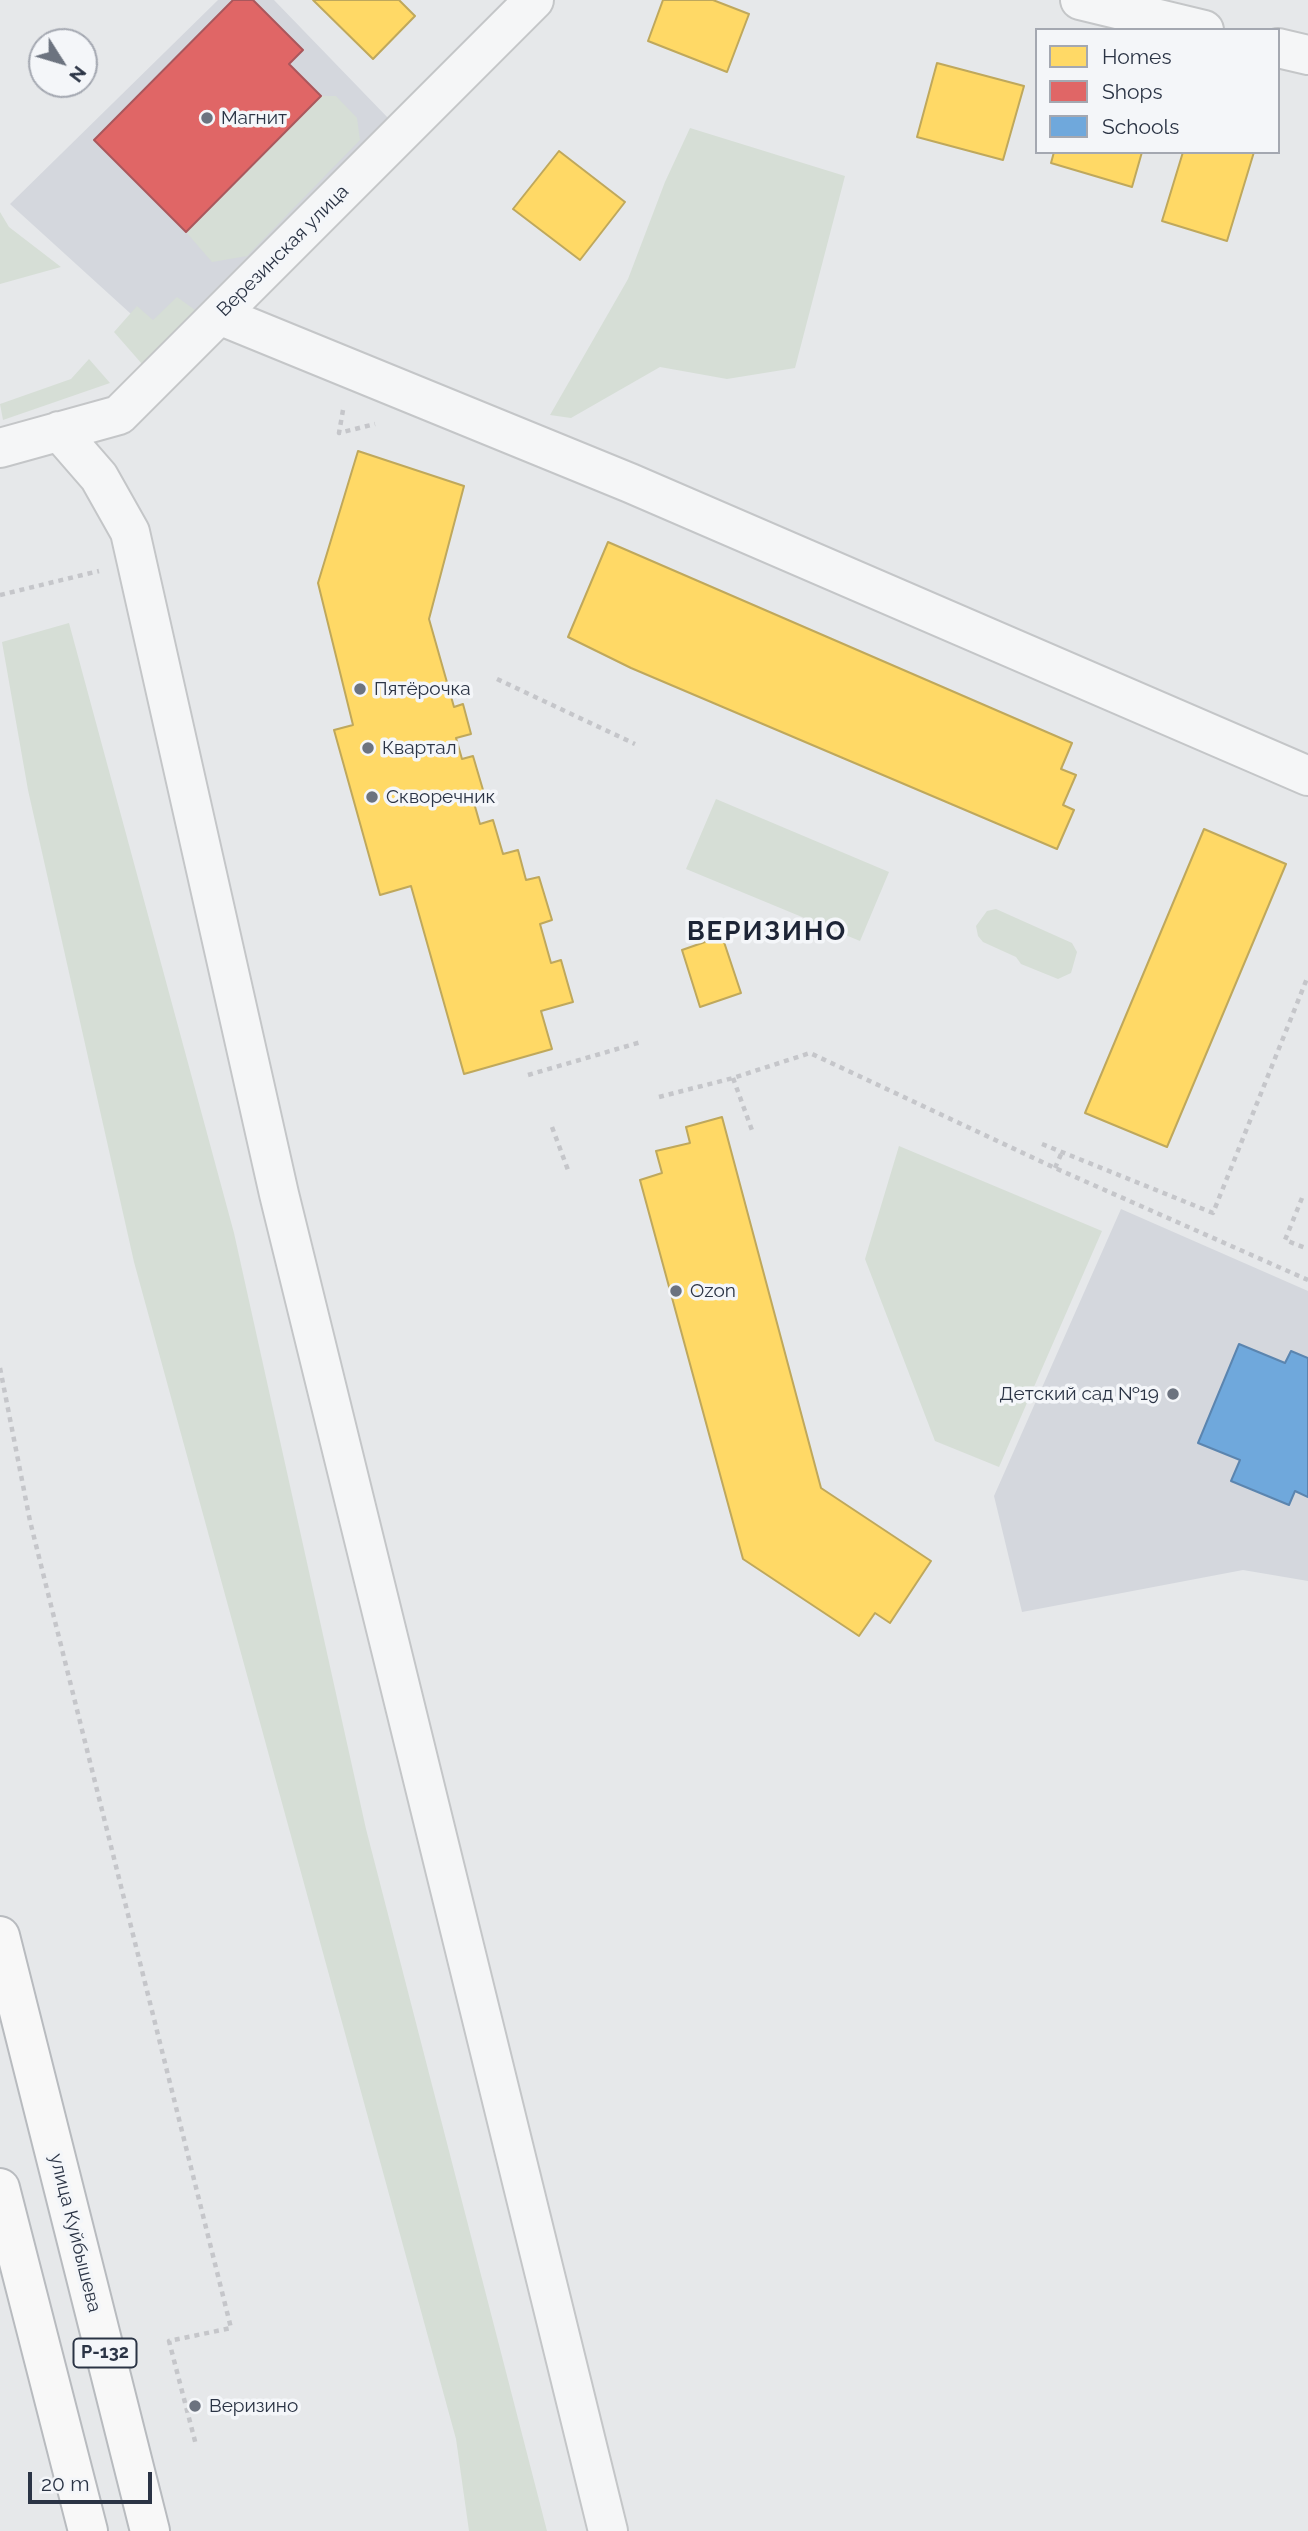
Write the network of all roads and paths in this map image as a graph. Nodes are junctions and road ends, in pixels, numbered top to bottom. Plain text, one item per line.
1 (534, 0) edge
2 (1080, 0) edge
3 (1196, 28) edge
4 (1280, 48) edge
5 (1308, 55) edge
6 (219, 315) junction
7 (344, 406) dead end
8 (59, 431) junction
9 (339, 433) dead end
10 (0, 448) edge
11 (137, 562) junction
12 (0, 595) edge
13 (497, 679) dead end
14 (635, 744) dead end
15 (1308, 776) edge
16 (1308, 976) edge
17 (641, 1042) dead end
18 (528, 1075) dead end
19 (733, 1078) junction
20 (659, 1097) dead end
21 (552, 1127) dead end
22 (753, 1133) dead end
23 (1042, 1144) dead end
24 (1062, 1152) junction
25 (1055, 1168) junction
26 (568, 1170) dead end
27 (1302, 1198) dead end
28 (1308, 1250) edge
29 (1308, 1280) edge
30 (0, 1368) edge
31 (0, 1936) edge
32 (0, 2188) edge
33 (196, 2445) dead end
34 (88, 2531) edge
35 (150, 2531) edge
36 (608, 2531) edge

1 - 6 street, Верезинская улица
2 - 3 street
4 - 5 street
6 - 8 street, Верезинская улица
6 - 15 street
7 - 9 path
8 - 10 street, Верезинская улица
8 - 11 street
11 - 12 path
11 - 36 street
13 - 14 path
16 - 24 path
17 - 18 path
19 - 20 path
19 - 22 path
19 - 25 path
21 - 26 path
23 - 24 path
24 - 25 path
25 - 29 path
27 - 28 path
30 - 33 path
31 - 35 highway, улица Куйбышева / Р-132
32 - 34 highway, Р-132

